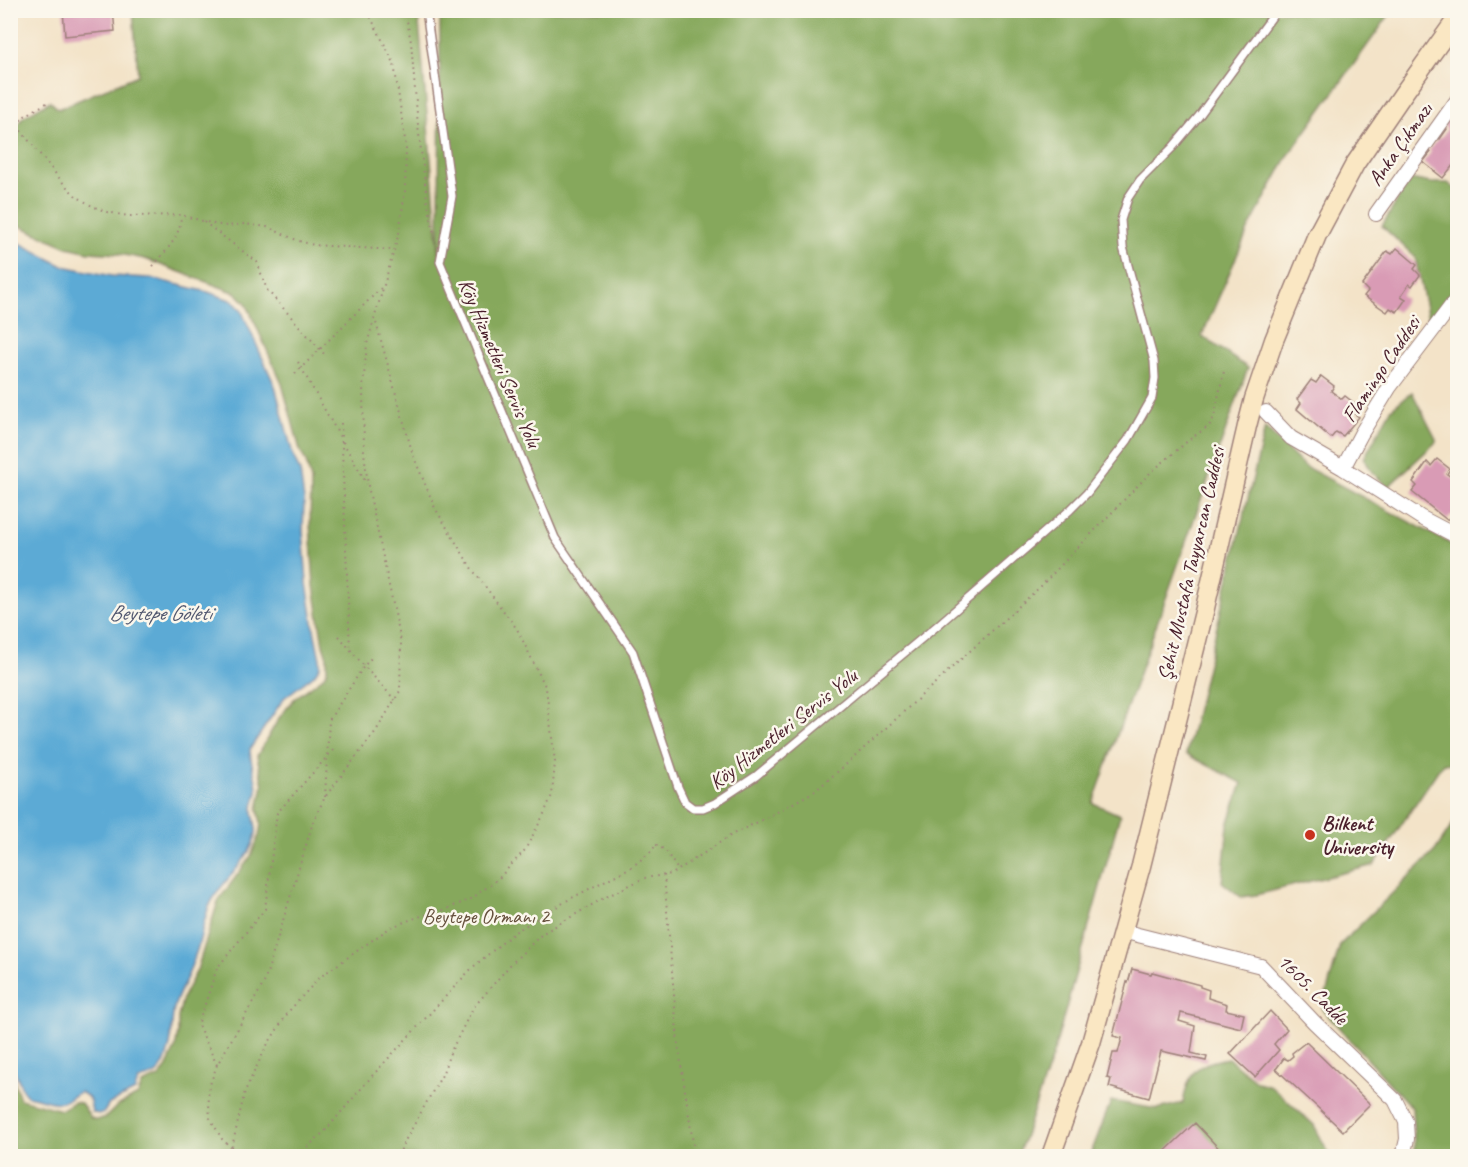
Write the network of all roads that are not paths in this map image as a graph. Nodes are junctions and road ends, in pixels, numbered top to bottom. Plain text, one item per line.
1 (426, 10) edge
2 (1277, 10) edge
3 (1458, 17) edge
4 (1458, 99) edge
5 (1376, 214) dead end
6 (1458, 297) edge
7 (1266, 412) dead end
8 (1342, 468) junction
9 (1458, 537) edge
10 (1122, 931) junction
11 (1051, 1156) edge
12 (1402, 1156) edge

1 - 2 lane, Köy Hizmetleri Servis Yolu
3 - 10 main road, Şehit Mustafa Tayyarcan Caddesi
4 - 5 street, Anka Çıkmazı
6 - 8 street, Flamingo Caddesi
7 - 8 street
8 - 9 street
10 - 11 main road, Şehit Mustafa Tayyarcan Caddesi
10 - 12 street, 1605. Cadde

